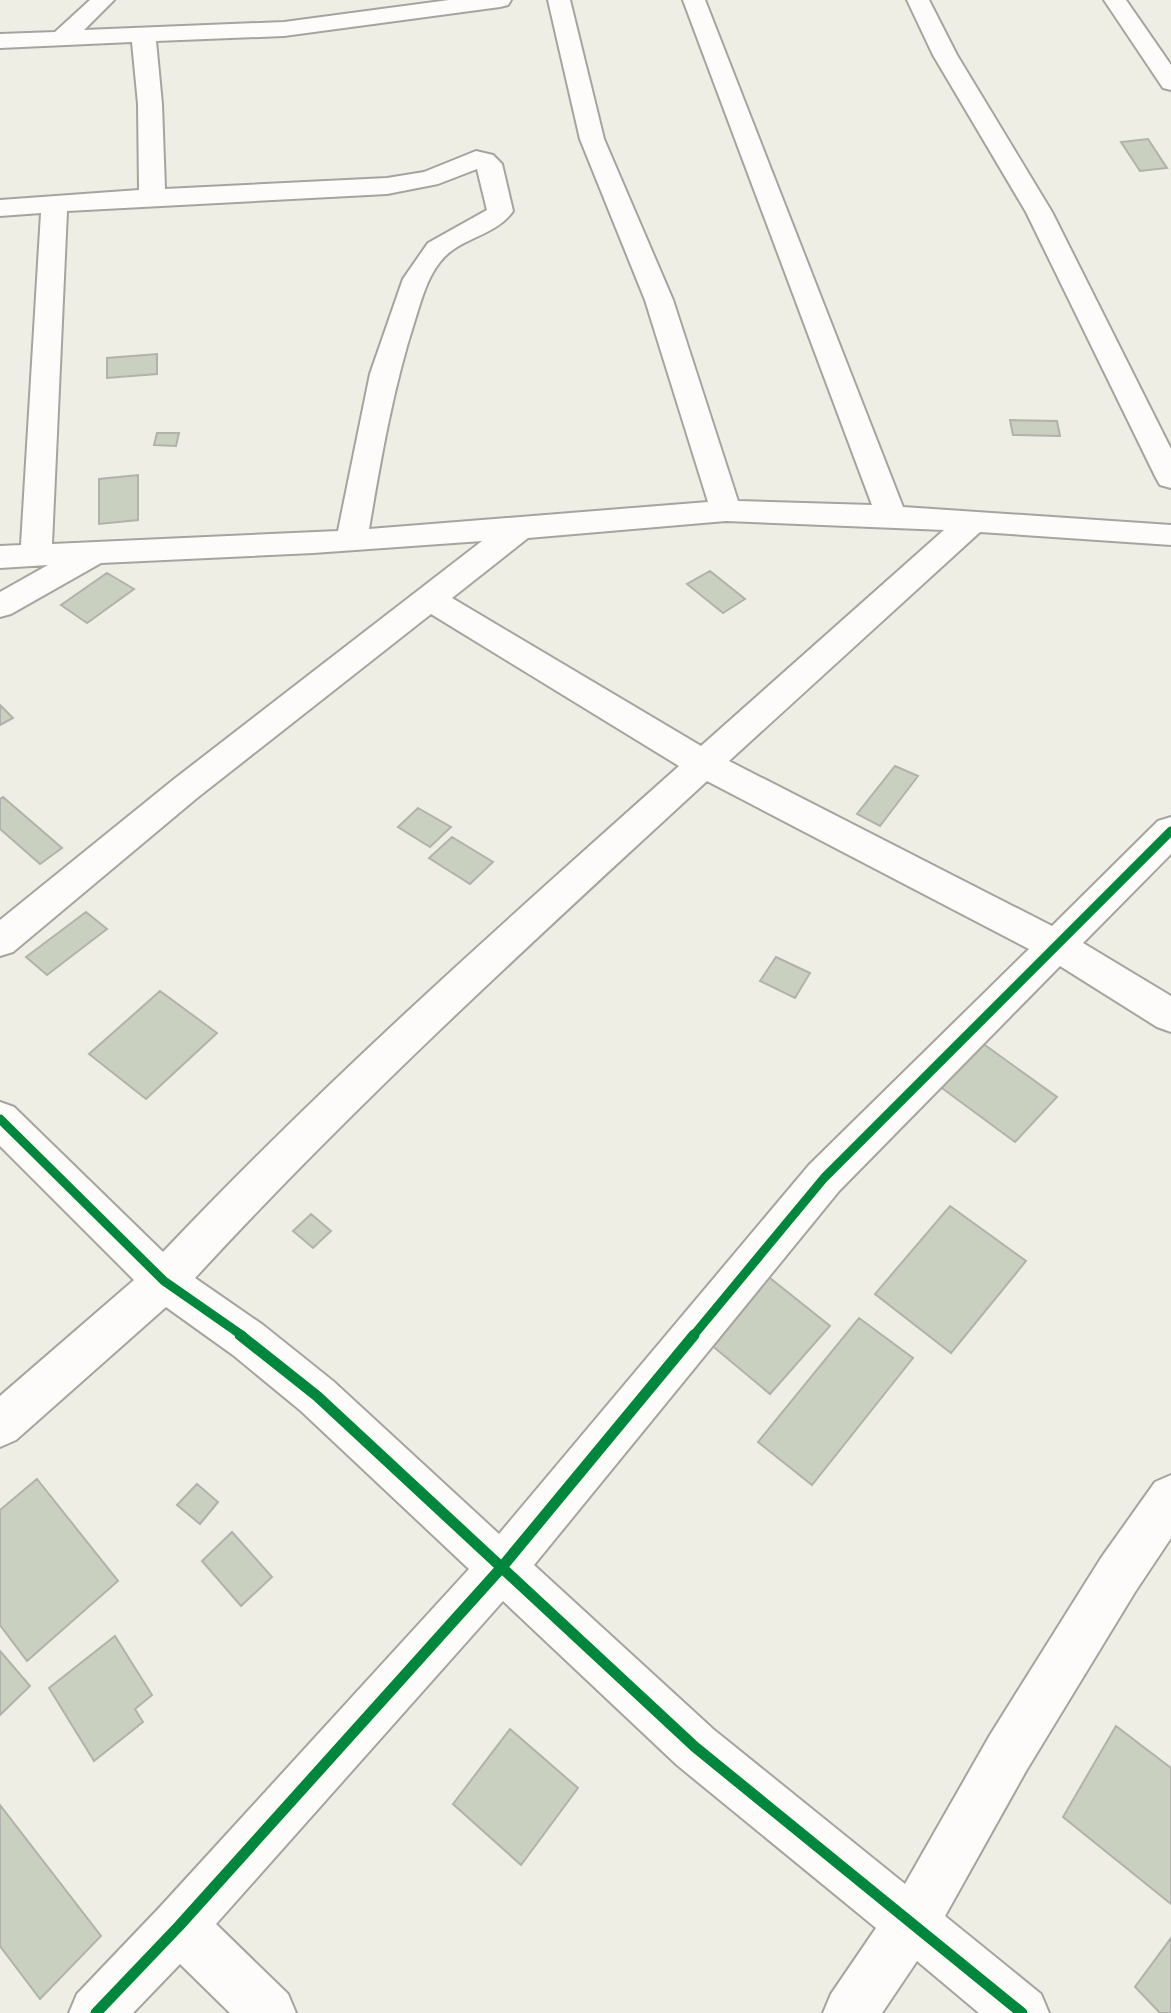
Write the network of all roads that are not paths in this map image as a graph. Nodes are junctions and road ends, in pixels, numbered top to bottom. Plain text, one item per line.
1 (103, 0) edge
2 (559, 0) edge
3 (694, 0) edge
4 (918, 0) edge
5 (1115, 0) edge
6 (485, 1) edge
7 (143, 33) junction
8 (60, 40) junction
9 (0, 41) edge
10 (1171, 83) edge
11 (152, 197) junction
12 (54, 205) junction
13 (0, 208) edge
14 (1171, 478) edge
15 (726, 511) junction
16 (891, 516) junction
17 (972, 522) junction
18 (520, 528) junction
19 (1171, 535) edge
20 (352, 540) junction
21 (98, 551) junction
22 (36, 554) junction
23 (0, 557) edge
24 (431, 600) junction
25 (0, 606) edge
26 (704, 764) junction
27 (1171, 831) edge
28 (0, 941) edge
29 (1056, 945) junction
30 (1171, 1016) edge
31 (0, 1119) edge
32 (164, 1281) junction
33 (0, 1425) edge
34 (1171, 1498) edge
35 (502, 1567) junction
36 (912, 1922) junction
37 (179, 1926) junction
38 (96, 2013) edge
39 (269, 2013) edge
40 (850, 2013) edge
41 (1022, 2013) edge

1 - 8 street
2 - 15 street
3 - 16 street
4 - 14 street
5 - 10 street
6 - 7 street
7 - 8 street
7 - 11 street
8 - 9 street
11 - 12 street
11 - 20 street
12 - 13 street
12 - 22 street
15 - 16 street
15 - 18 street
16 - 17 street
17 - 19 street
17 - 26 street
18 - 20 street
18 - 24 street
20 - 21 street
21 - 22 street
21 - 25 street
22 - 23 street
24 - 26 street
24 - 28 street
26 - 29 street
26 - 32 street
27 - 29 street
29 - 30 street
29 - 35 street
31 - 32 street
32 - 33 street
32 - 35 street
34 - 36 street
35 - 36 street
35 - 37 street
36 - 40 street
36 - 41 street
37 - 38 street
37 - 39 street

